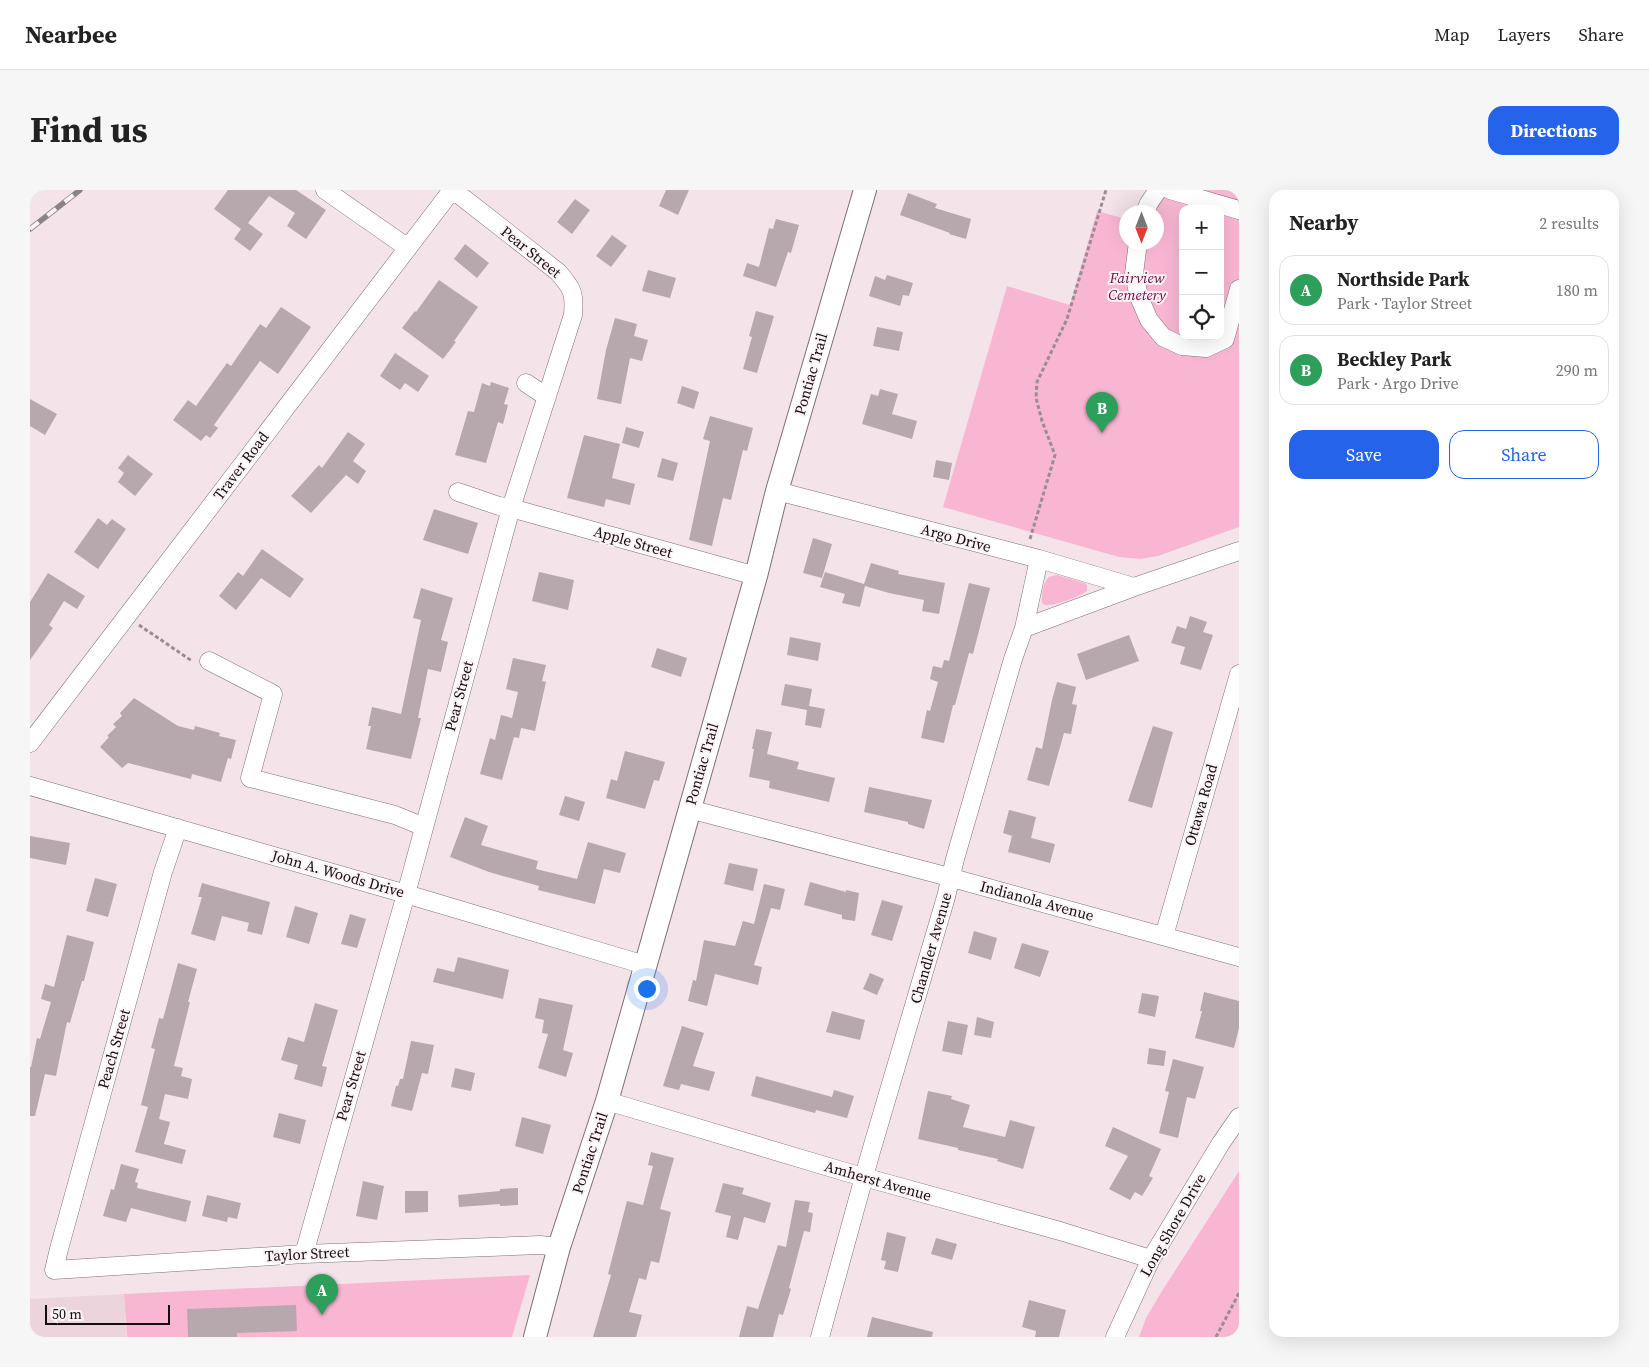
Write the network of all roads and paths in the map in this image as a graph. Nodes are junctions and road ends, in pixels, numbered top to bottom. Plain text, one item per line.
1 (325, 190) edge
2 (453, 190) edge
3 (865, 190) edge
4 (1106, 190) edge
5 (1158, 190) edge
6 (1170, 190) edge
7 (1148, 205) edge
8 (1239, 210) edge
9 (408, 248) junction
10 (1137, 250) edge
11 (1239, 289) edge
12 (526, 384) dead end
13 (547, 397) junction
14 (777, 491) junction
15 (458, 492) dead end
16 (511, 508) junction
17 (1029, 542) dead end
18 (1239, 551) edge
19 (1039, 559) junction
20 (756, 576) junction
21 (1134, 587) junction
22 (139, 625) dead end
23 (1024, 628) junction
24 (202, 662) joint
25 (1239, 674) edge
26 (30, 743) edge
27 (30, 786) edge
28 (689, 808) junction
29 (424, 827) junction
30 (178, 828) junction
31 (951, 878) junction
32 (406, 894) junction
33 (1164, 936) junction
34 (1239, 957) edge
35 (645, 965) junction
36 (606, 1101) junction
37 (1239, 1118) edge
38 (864, 1178) junction
39 (559, 1247) junction
40 (304, 1254) junction
41 (1151, 1259) junction
42 (54, 1270) joint
43 (1239, 1293) edge
44 (535, 1337) edge
45 (820, 1337) edge
46 (1115, 1337) edge
47 (1216, 1337) edge

1 - 9 street
2 - 9 street, Traver Road
2 - 13 street, Pear Street
3 - 14 main road, Pontiac Trail
4 - 17 path
5 - 7 street
6 - 8 street
9 - 26 street, Traver Road
10 - 11 street
12 - 13 street
13 - 16 street, Pear Street
14 - 19 street, Argo Drive
14 - 20 main road, Pontiac Trail
15 - 16 street, Apple Street
16 - 20 street, Apple Street
16 - 29 street, Pear Street
18 - 21 street
19 - 21 street, Argo Drive
19 - 23 street, Chandler Avenue
20 - 28 main road, Pontiac Trail
21 - 23 street
22 - 24 path
23 - 31 street, Chandler Avenue
24 - 29 street
25 - 33 street, Ottawa Road
27 - 30 street, John A. Woods Drive
28 - 31 street, Indianola Avenue
28 - 35 main road, Pontiac Trail
29 - 32 street, Pear Street
30 - 32 street, John A. Woods Drive
30 - 42 street, Peach Street
31 - 33 street, Indianola Avenue
31 - 38 street, Chandler Avenue
32 - 35 street, John A. Woods Drive
32 - 40 street, Pear Street
33 - 34 street, Indianola Avenue
35 - 36 main road, Pontiac Trail
36 - 38 street, Amherst Avenue
36 - 39 main road, Pontiac Trail
37 - 41 street, Long Shore Drive
38 - 41 street, Amherst Avenue
38 - 45 street, Chandler Avenue
39 - 40 street, Taylor Street
39 - 44 main road, Pontiac Trail
40 - 42 street, Taylor Street
41 - 46 street, Long Shore Drive
43 - 47 path

